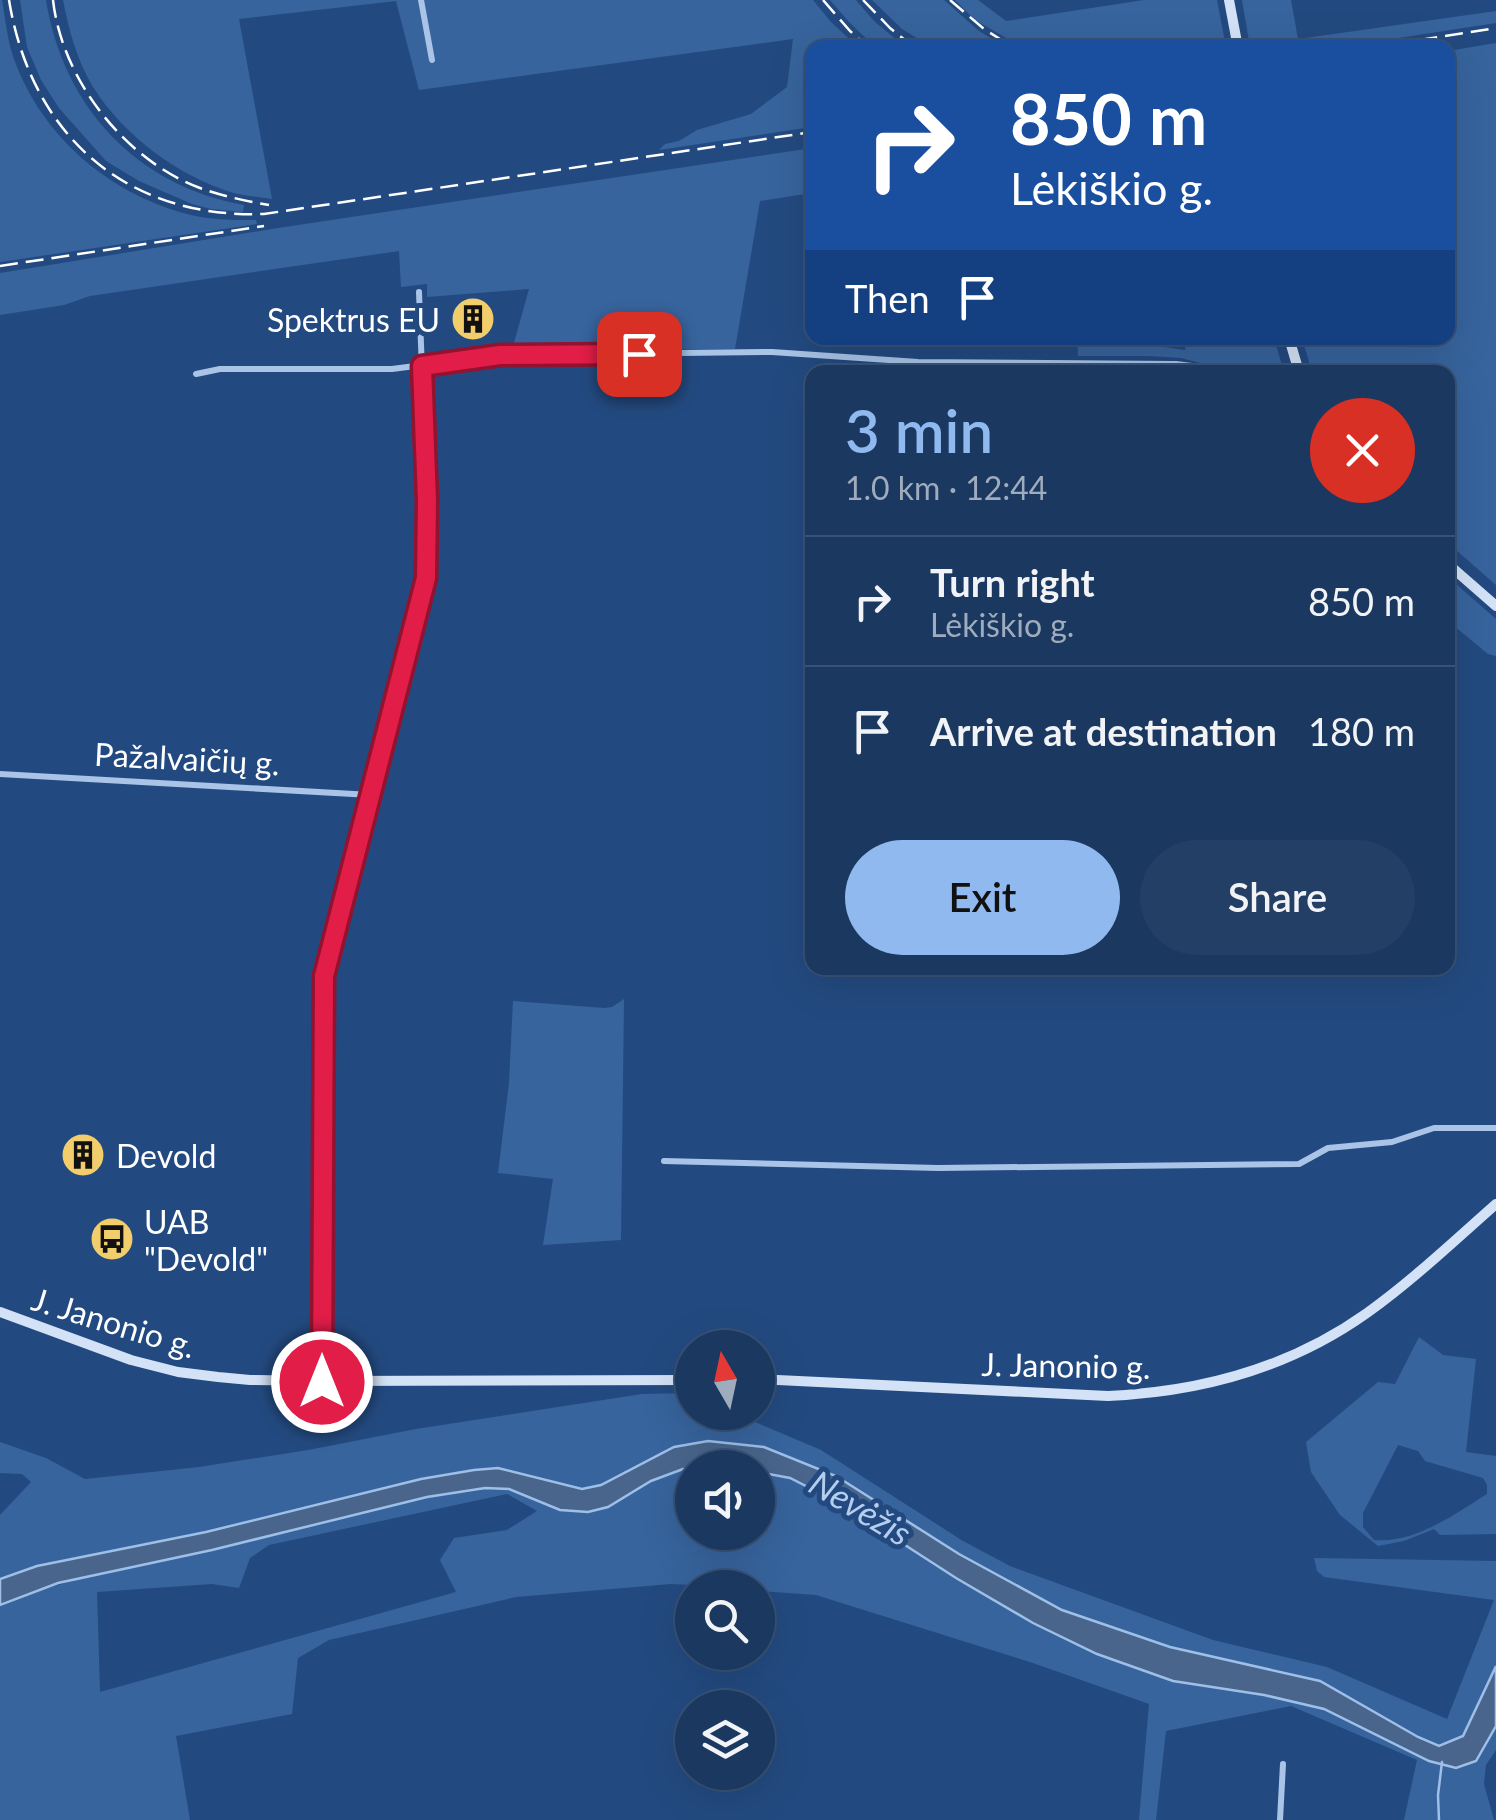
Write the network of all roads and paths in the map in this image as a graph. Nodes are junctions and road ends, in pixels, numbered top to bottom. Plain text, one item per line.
1 (421, 0) edge
2 (1230, 0) edge
3 (1237, 40) edge
4 (432, 60) dead end
5 (419, 292) dead end
6 (1184, 365) edge
7 (422, 366) junction
8 (196, 374) dead end
9 (1455, 570) edge
10 (1496, 606) edge
11 (0, 774) edge
12 (371, 795) junction
13 (1496, 1128) edge
14 (664, 1162) dead end
15 (1496, 1204) edge
16 (0, 1312) edge
17 (675, 1380) edge
18 (775, 1380) edge
19 (322, 1382) junction
20 (1283, 1764) dead end
21 (1280, 1820) edge

1 - 4 street
2 - 3 street
5 - 7 street
6 - 7 street
7 - 8 street
7 - 12 street
9 - 10 street
11 - 12 street, Pažalvaičių g.
12 - 19 street
13 - 14 street
15 - 18 street, J. Janonio g.
16 - 19 street, J. Janonio g.
17 - 19 street, J. Janonio g.
20 - 21 street

